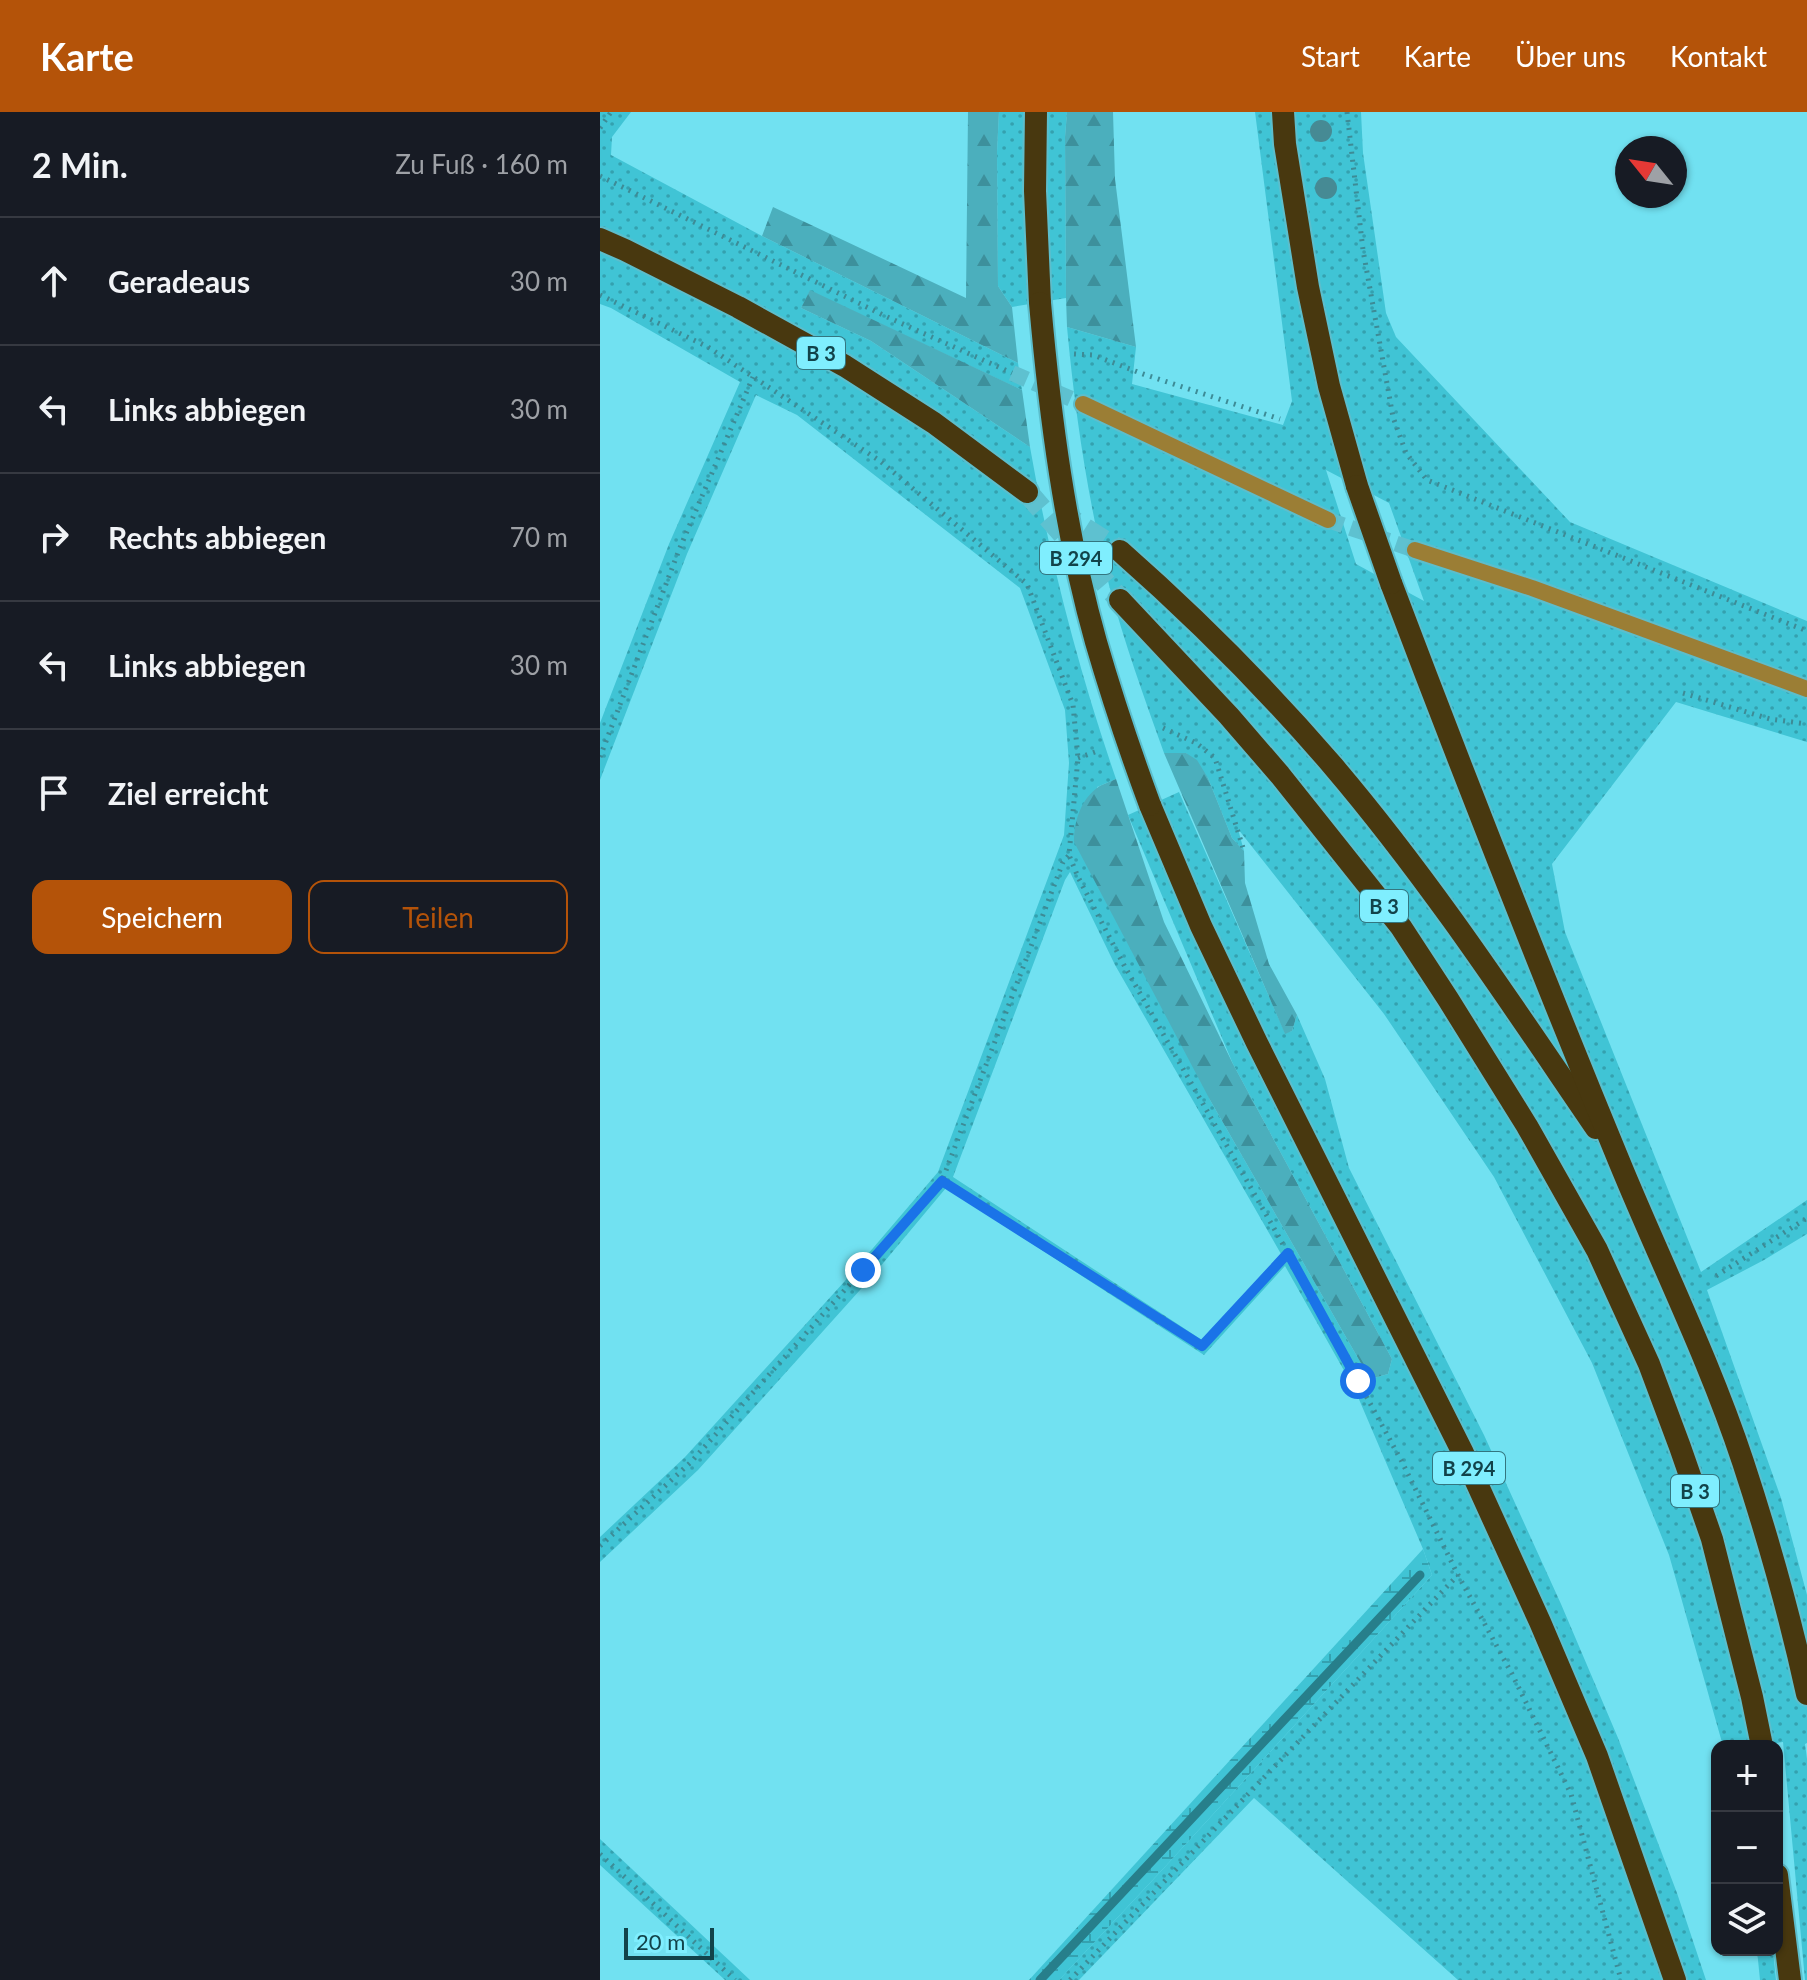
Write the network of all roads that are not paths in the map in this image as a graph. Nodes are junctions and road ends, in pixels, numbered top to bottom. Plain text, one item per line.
1 (1036, 112) edge
2 (1283, 112) edge
3 (600, 239) edge
4 (1083, 404) tunnel mouth
5 (1027, 492) tunnel mouth
6 (1328, 520) tunnel mouth
7 (1415, 550) tunnel mouth
8 (1120, 551) tunnel mouth
9 (1120, 600) tunnel mouth
10 (1807, 689) edge
11 (1620, 1162) junction
12 (1807, 1694) edge
13 (1761, 1740) edge
14 (1778, 1884) edge
15 (1675, 1980) edge
16 (1790, 1980) edge

1 - 15 highway, B 294, bridge
2 - 11 highway, bridge
3 - 5 highway, B 3
4 - 6 street
7 - 10 street
8 - 11 highway, B 3
9 - 13 highway, B 3
11 - 12 highway, B 3
14 - 16 highway

